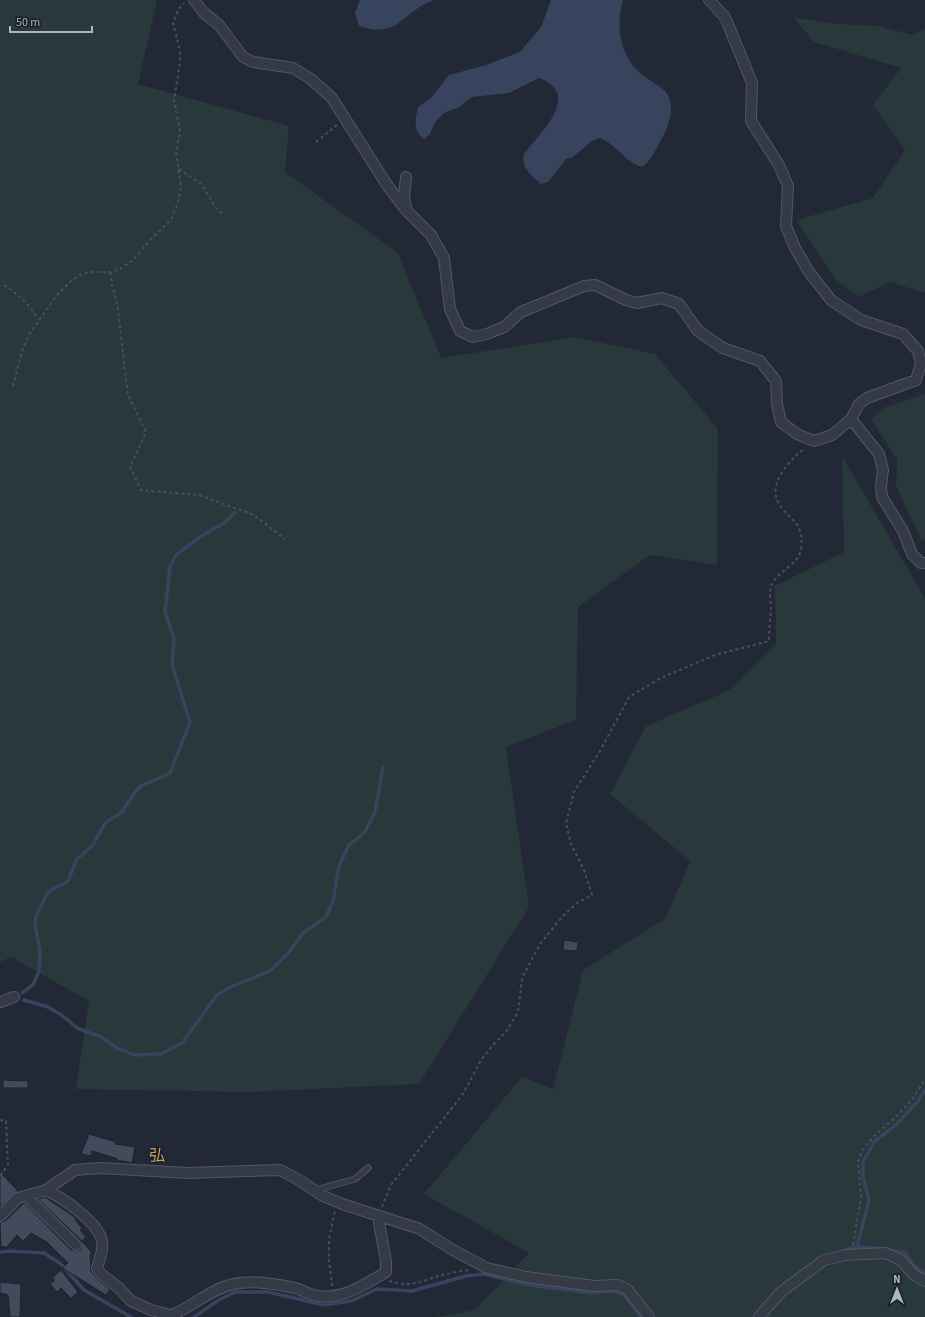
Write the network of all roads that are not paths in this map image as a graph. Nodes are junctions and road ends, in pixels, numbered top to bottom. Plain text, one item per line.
1 (194, 0) edge
2 (709, 0) edge
3 (406, 177) dead end
4 (406, 210) junction
5 (851, 419) junction
6 (925, 563) edge
7 (14, 997) dead end
8 (0, 1002) edge
9 (368, 1168) dead end
10 (46, 1190) junction
11 (319, 1193) junction
12 (26, 1196) junction
13 (0, 1216) edge
14 (378, 1217) junction
15 (76, 1246) dead end
16 (925, 1281) edge
17 (175, 1316) edge
18 (649, 1317) edge
19 (759, 1317) edge

1 - 4 street
2 - 5 street
3 - 4 street
4 - 5 street
5 - 6 street
7 - 8 street
9 - 11 lane
10 - 11 street
10 - 12 street
10 - 17 street
11 - 14 street
12 - 13 street
12 - 15 street
14 - 17 street
14 - 18 street
16 - 19 street

